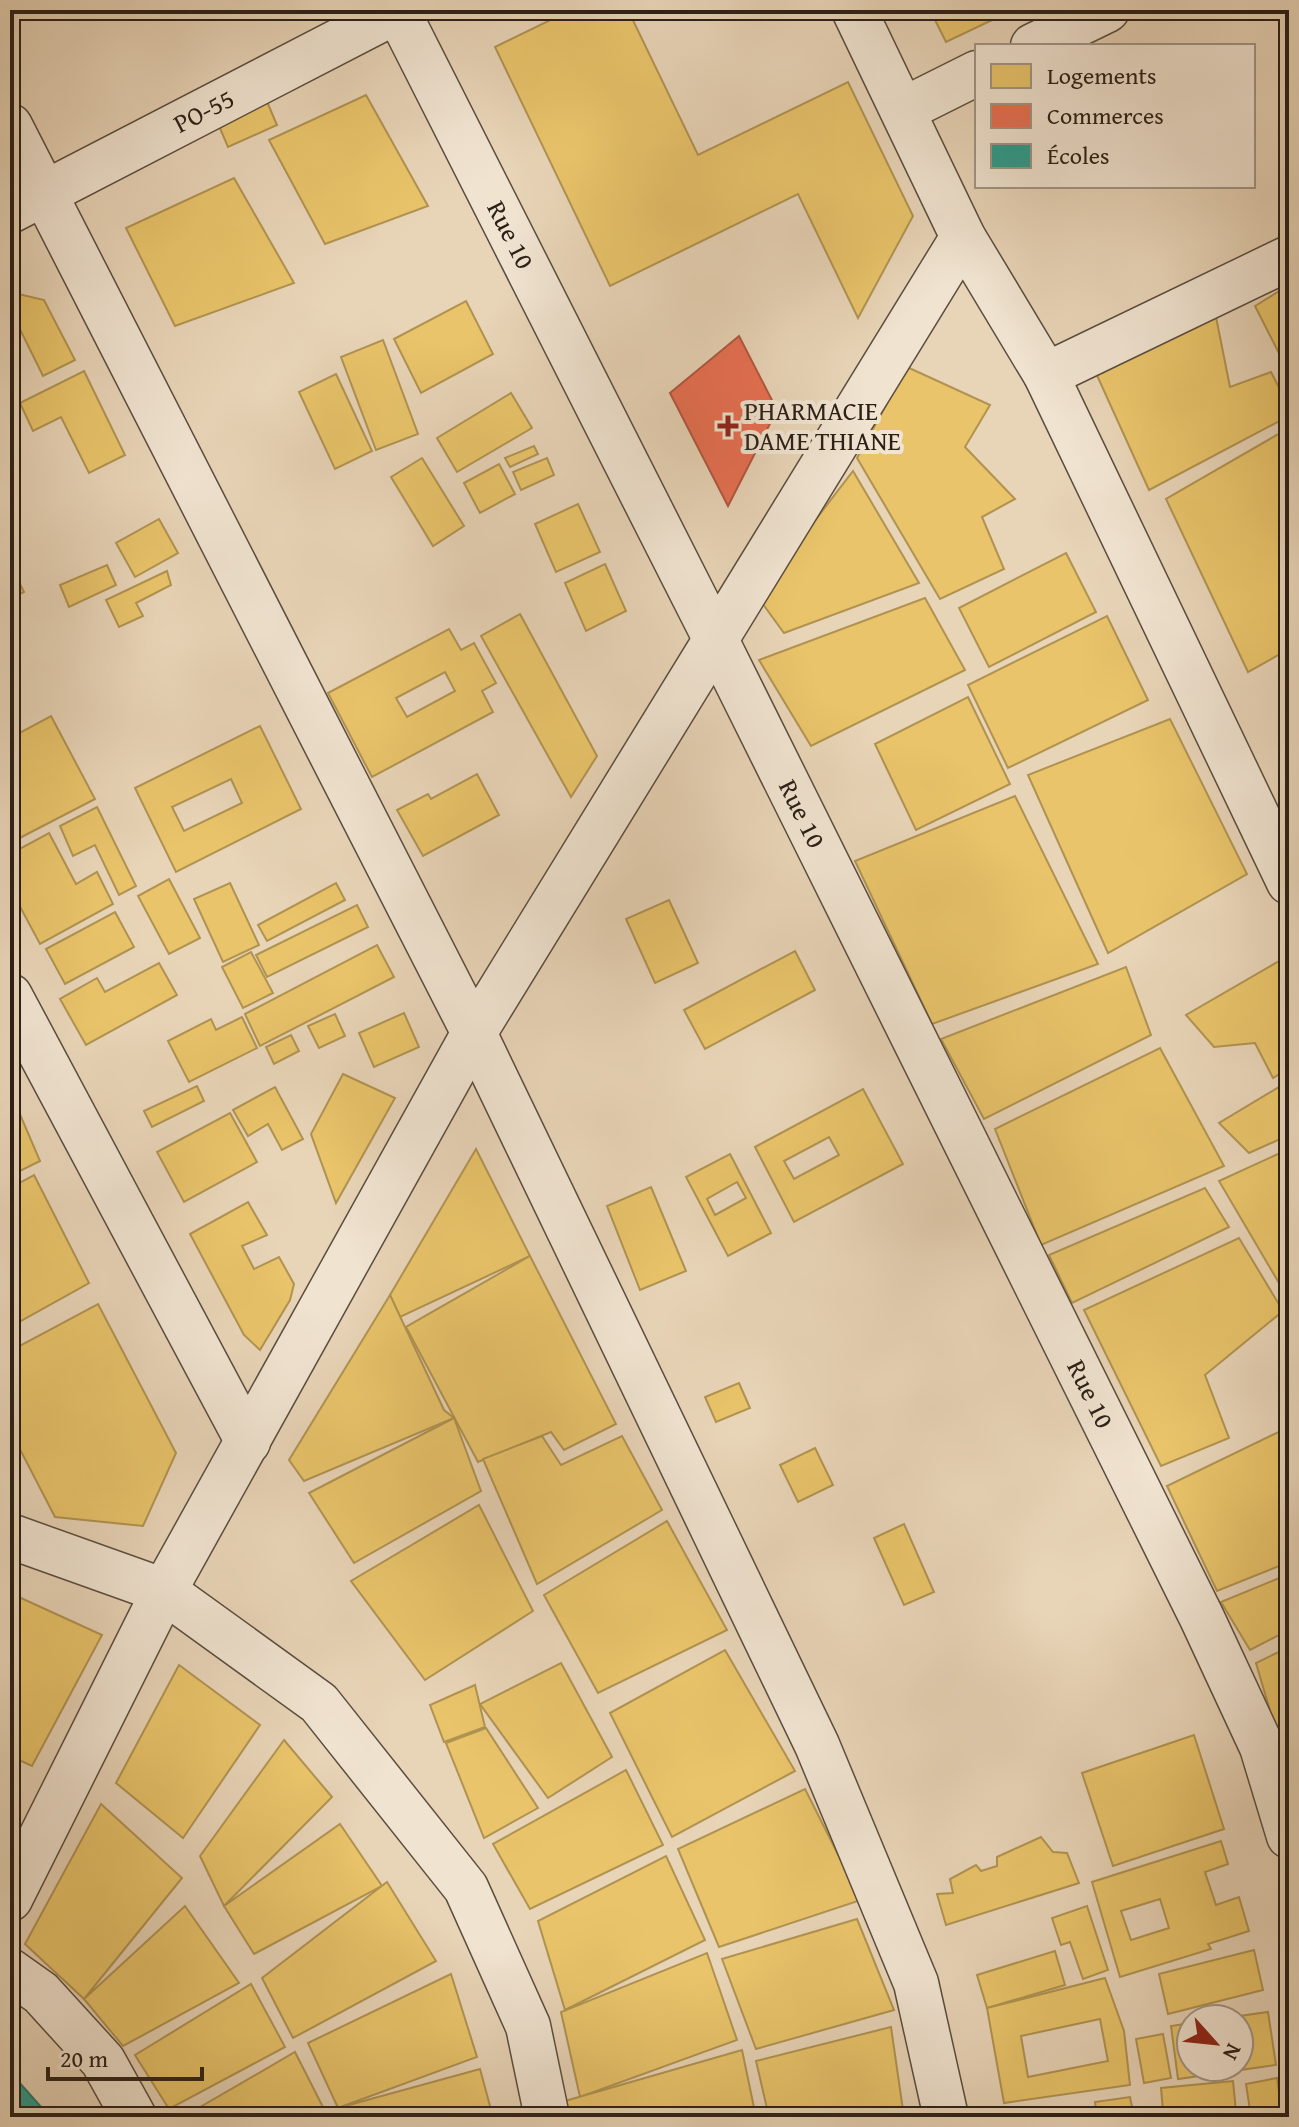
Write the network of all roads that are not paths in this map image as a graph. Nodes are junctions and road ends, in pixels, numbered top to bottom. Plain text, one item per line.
1 (398, 10) edge
2 (854, 10) edge
3 (1107, 10) edge
4 (1037, 44) edge
5 (975, 74) edge
6 (903, 110) junction
7 (10, 126) edge
8 (28, 202) edge
9 (963, 237) junction
10 (1289, 258) edge
11 (1046, 375) junction
12 (716, 640) junction
13 (1285, 863) edge
14 (10, 996) edge
15 (474, 1033) junction
16 (248, 1442) junction
17 (10, 1536) edge
18 (164, 1591) junction
19 (1289, 1836) edge
20 (10, 1899) edge
21 (10, 1971) edge
22 (134, 2117) edge
23 (547, 2117) edge
24 (946, 2117) edge

1 - 8 street, PO-55
1 - 12 street, Rue 10
2 - 6 street
3 - 4 street
5 - 6 street
6 - 9 street
7 - 8 street
8 - 15 street
9 - 11 street
9 - 12 street
10 - 11 street
11 - 13 street
12 - 15 street
12 - 19 street, Rue 10
14 - 16 street
15 - 16 street
15 - 24 street
16 - 18 street
17 - 18 street
18 - 20 street
18 - 23 street
21 - 22 street

